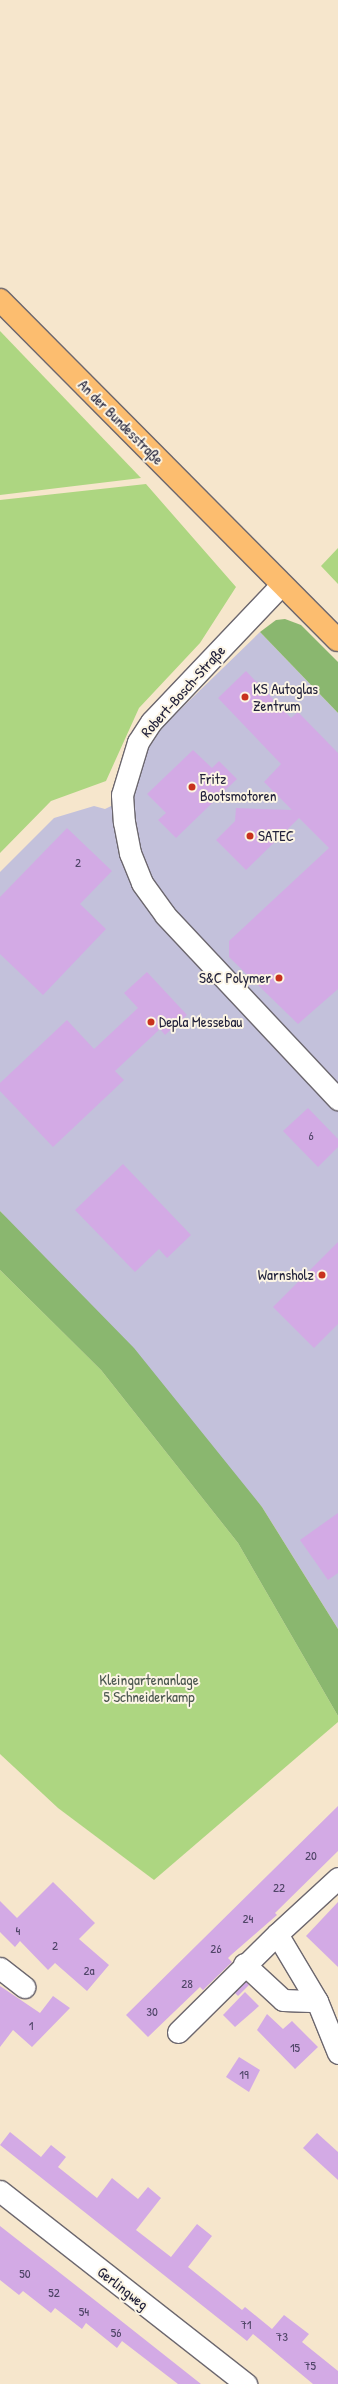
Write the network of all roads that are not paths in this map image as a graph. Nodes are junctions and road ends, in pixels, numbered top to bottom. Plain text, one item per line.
1 (0, 300) edge
2 (282, 584) junction
3 (338, 640) edge
4 (338, 1099) edge
5 (338, 1878) edge
6 (277, 1934) junction
7 (244, 1964) junction
8 (0, 1968) edge
9 (24, 1987) dead end
10 (317, 2001) junction
11 (178, 2032) dead end
12 (338, 2053) edge
13 (0, 2191) edge
14 (246, 2384) edge

1 - 2 main road, An der Bundesstraße
2 - 3 main road, An der Bundesstraße
2 - 4 street, Robert-Bosch-Straße
5 - 6 street
6 - 7 street
6 - 10 street
7 - 10 street
7 - 11 street
8 - 9 street
10 - 12 street
13 - 14 street, Gerlingweg

